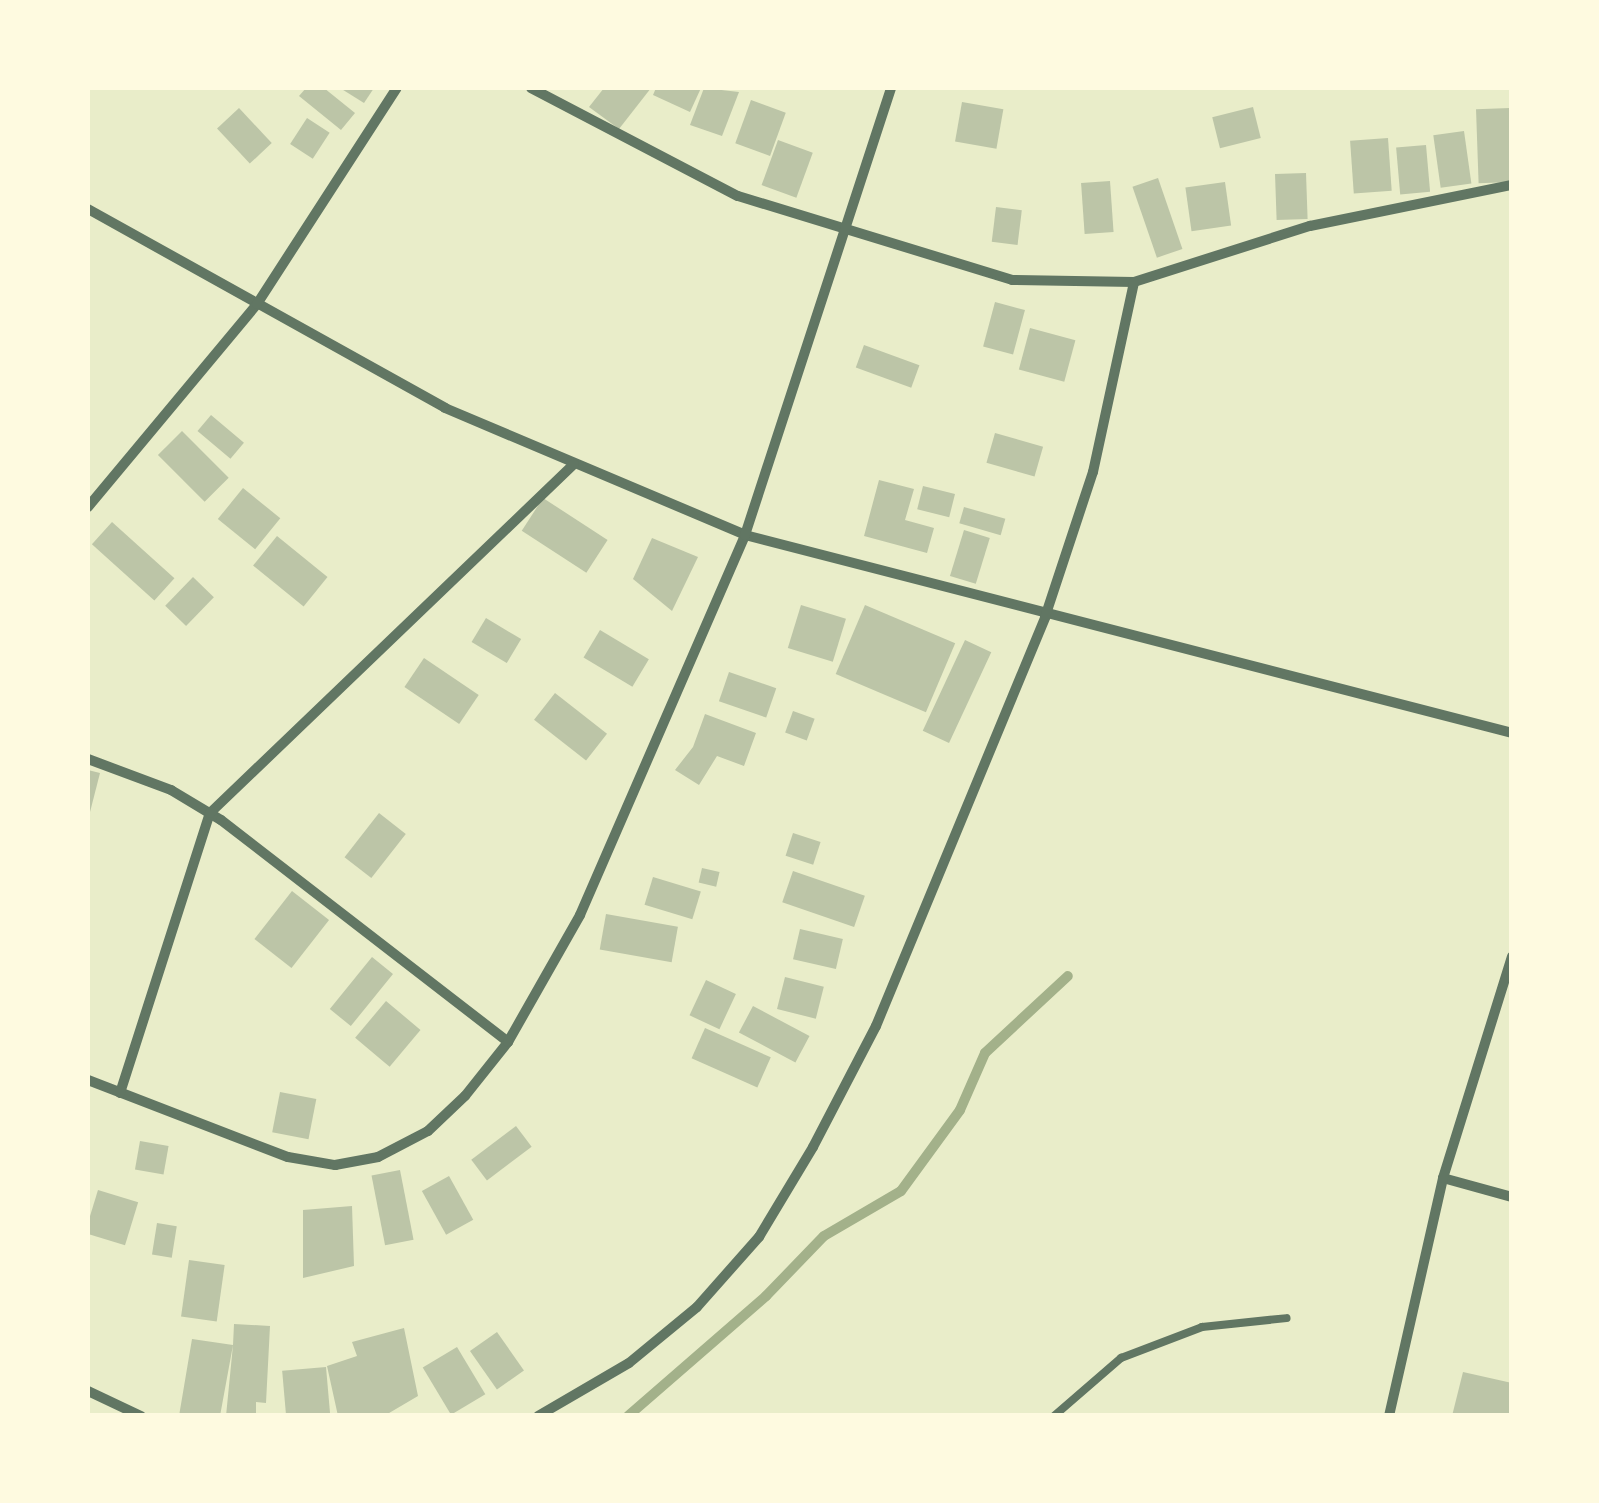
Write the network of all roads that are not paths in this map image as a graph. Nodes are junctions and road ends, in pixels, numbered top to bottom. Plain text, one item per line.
1 (397, 88) edge
2 (531, 88) edge
3 (890, 88) edge
4 (1512, 186) edge
5 (88, 210) edge
6 (839, 232) junction
7 (1134, 282) junction
8 (257, 304) junction
9 (574, 464) junction
10 (88, 507) edge
11 (744, 535) junction
12 (1046, 617) junction
13 (1512, 733) edge
14 (88, 758) edge
15 (210, 813) junction
16 (1512, 957) edge
17 (508, 1042) junction
18 (88, 1080) edge
19 (120, 1093) junction
20 (1443, 1178) junction
21 (1512, 1197) edge
22 (1286, 1318) dead end
23 (88, 1391) edge
24 (141, 1416) edge
25 (538, 1416) edge
26 (1054, 1416) edge
27 (1389, 1416) edge

1 - 8 street
2 - 6 street
3 - 6 street
4 - 7 street
5 - 8 street
6 - 7 street
6 - 11 street
7 - 12 street
8 - 9 street
8 - 10 street
9 - 11 street
9 - 15 street
11 - 12 street
11 - 17 street
12 - 13 street
12 - 25 street
14 - 15 street
15 - 17 street
15 - 19 street
16 - 20 street
17 - 19 street
18 - 19 street
20 - 21 street
20 - 27 street
22 - 26 lane
23 - 24 street

